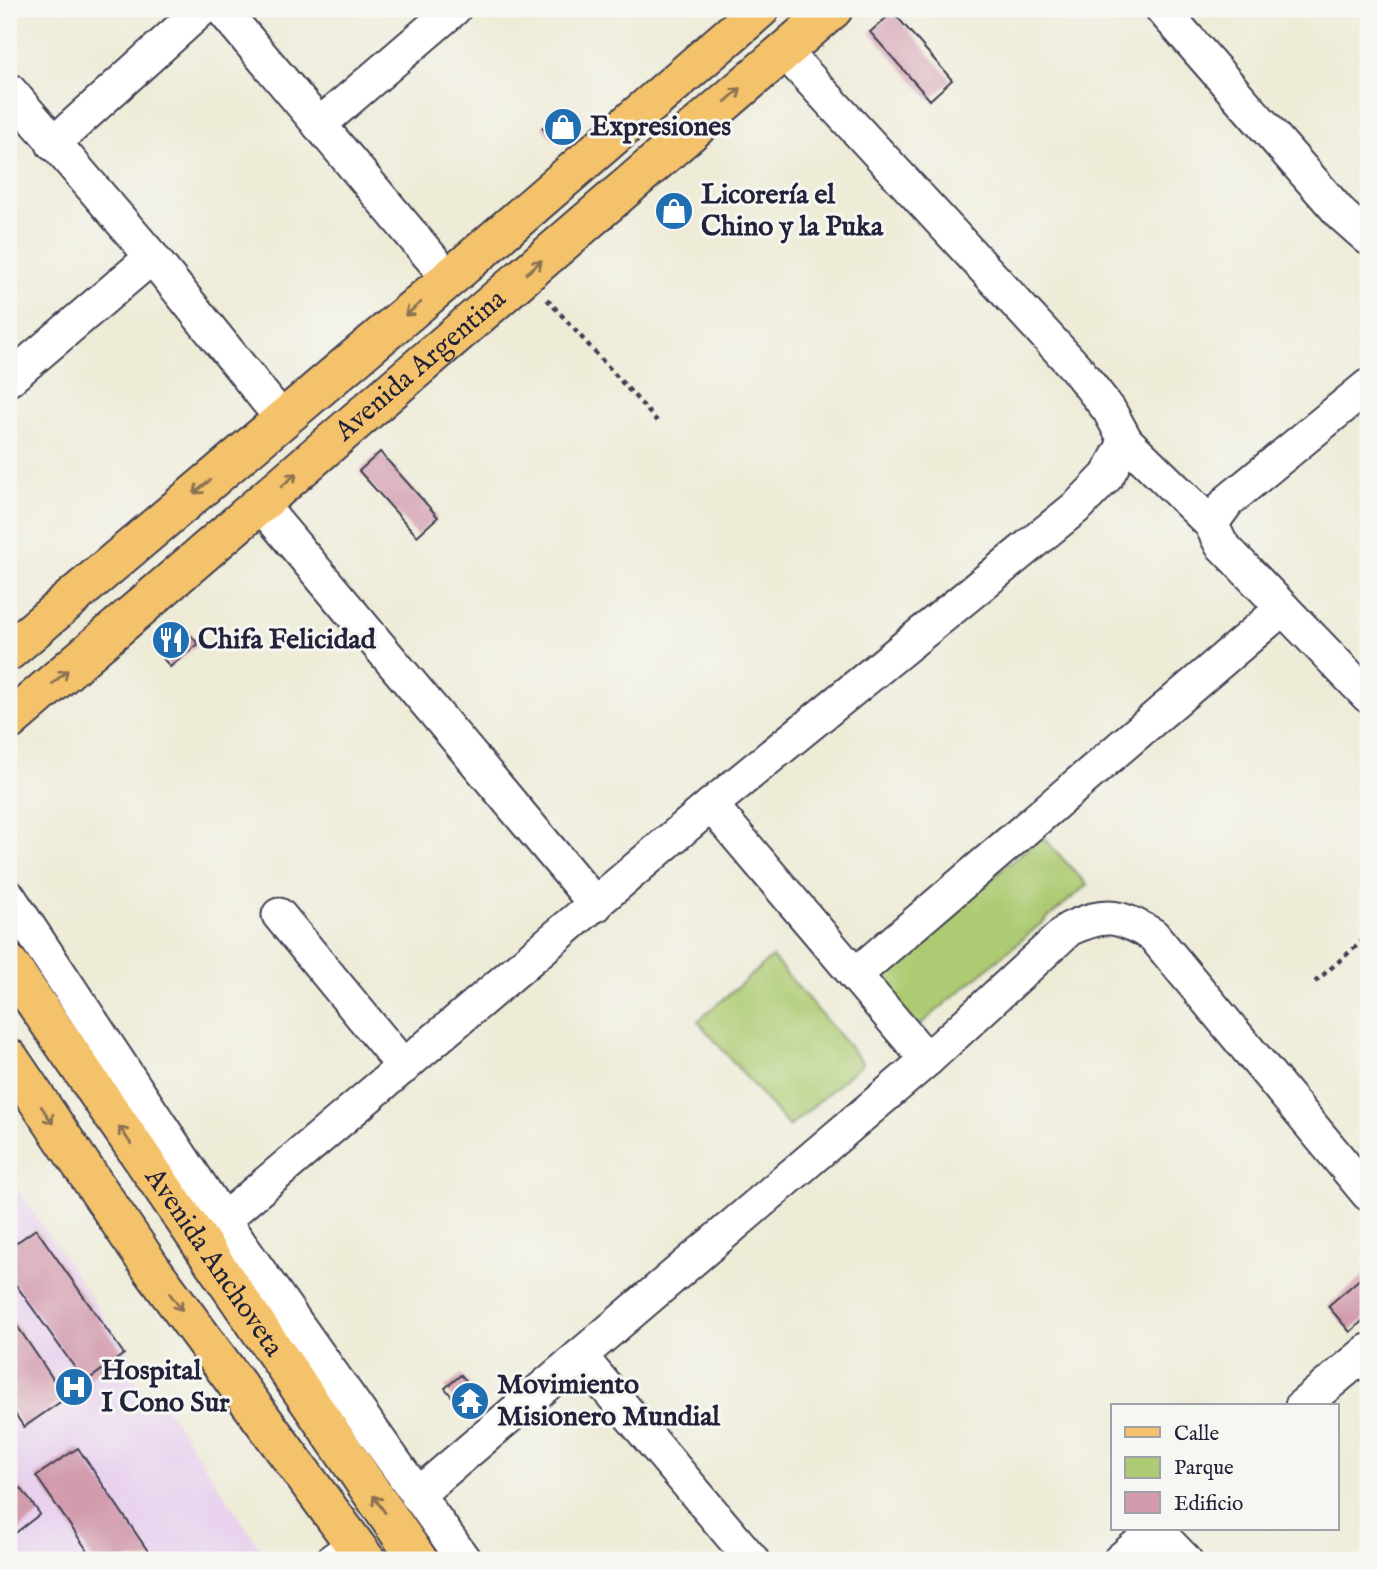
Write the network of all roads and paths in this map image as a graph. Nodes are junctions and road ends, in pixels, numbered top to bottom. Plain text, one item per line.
1 (202, 9) edge
2 (222, 9) edge
3 (454, 9) edge
4 (833, 9) edge
5 (1162, 9) edge
6 (754, 11) edge
7 (784, 51) junction
8 (9, 90) edge
9 (319, 125) junction
10 (52, 144) junction
11 (593, 151) junction
12 (626, 188) junction
13 (1367, 234) edge
14 (152, 257) junction
15 (525, 275) junction
16 (449, 279) junction
17 (9, 379) edge
18 (1368, 386) edge
19 (282, 419) junction
20 (657, 421) dead end
21 (1126, 440) junction
22 (261, 505) junction
23 (1211, 524) junction
24 (1283, 608) junction
25 (9, 650) edge
26 (1366, 690) edge
27 (9, 721) edge
28 (711, 806) junction
29 (9, 897) edge
30 (596, 905) junction
31 (279, 915) dead end
32 (1368, 936) edge
33 (9, 964) edge
34 (855, 975) junction
35 (1315, 982) dead end
36 (9, 1058) edge
37 (928, 1060) junction
38 (404, 1067) junction
39 (1368, 1194) edge
40 (223, 1220) junction
41 (1368, 1350) edge
42 (580, 1356) junction
43 (1304, 1404) edge
44 (417, 1495) junction
45 (1156, 1530) edge
46 (1158, 1530) edge
47 (352, 1555) edge
48 (418, 1560) edge
49 (464, 1560) edge
50 (752, 1560) edge
51 (1121, 1560) edge
52 (1185, 1560) edge

1 - 10 street
2 - 9 street
3 - 9 street
4 - 7 main road, Avenida Argentina
5 - 13 street
6 - 11 main road, Avenida Argentina
12 -> 7 main road, Avenida Argentina
7 - 21 street
8 - 10 street
9 - 16 street
10 - 14 street
11 - 12 street
11 - 16 main road, Avenida Argentina
15 -> 12 main road, Avenida Argentina
14 - 17 street
14 - 19 street
15 - 20 path
22 -> 15 main road, Avenida Argentina
16 -> 19 main road, Avenida Argentina
18 - 23 street
19 -> 25 main road, Avenida Argentina
21 - 23 street
21 - 28 street
27 -> 22 main road, Avenida Argentina
22 - 30 street
23 - 24 street
24 - 26 street
24 - 34 street
28 - 30 street
28 - 34 street
29 - 40 street
30 - 38 street
31 - 38 street
32 - 35 path
48 -> 33 main road, Avenida Anchoveta
34 - 37 street
36 -> 47 main road, Avenida Anchoveta
37 - 39 street
37 - 42 street
38 - 40 street
40 - 44 street
41 - 43 street
42 - 44 street
42 - 50 street
44 - 49 street
45 - 51 street
46 - 52 street

